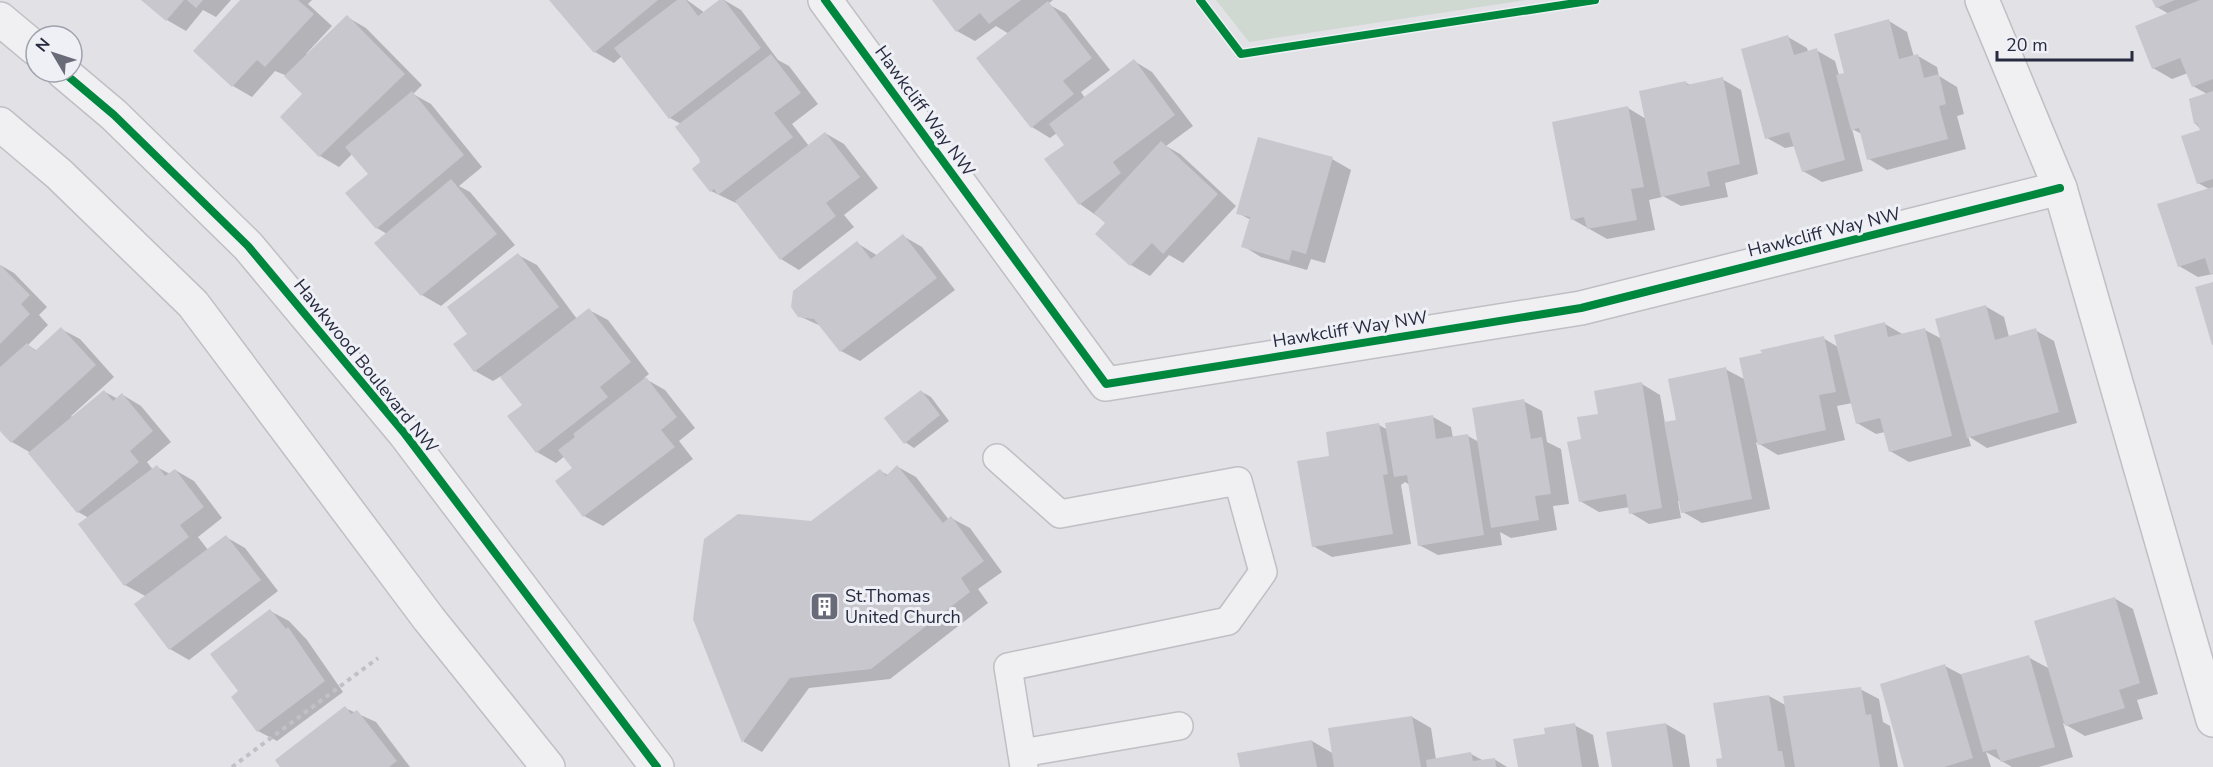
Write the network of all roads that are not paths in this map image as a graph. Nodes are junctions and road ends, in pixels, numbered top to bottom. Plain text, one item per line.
1 (825, 0) edge
2 (1982, 0) edge
3 (0, 19) edge
4 (24, 39) edge
5 (77, 84) edge
6 (0, 124) edge
7 (2060, 188) junction
8 (997, 458) dead end
9 (2213, 720) edge
10 (1179, 726) dead end
11 (1023, 760) edge
12 (548, 767) edge
13 (657, 767) edge

1 - 7 street, Hawkcliff Way NW
2 - 7 street
3 - 4 street
5 - 13 street, Hawkwood Boulevard NW
6 - 12 street
7 - 9 street
8 - 11 lane
10 - 11 lane

